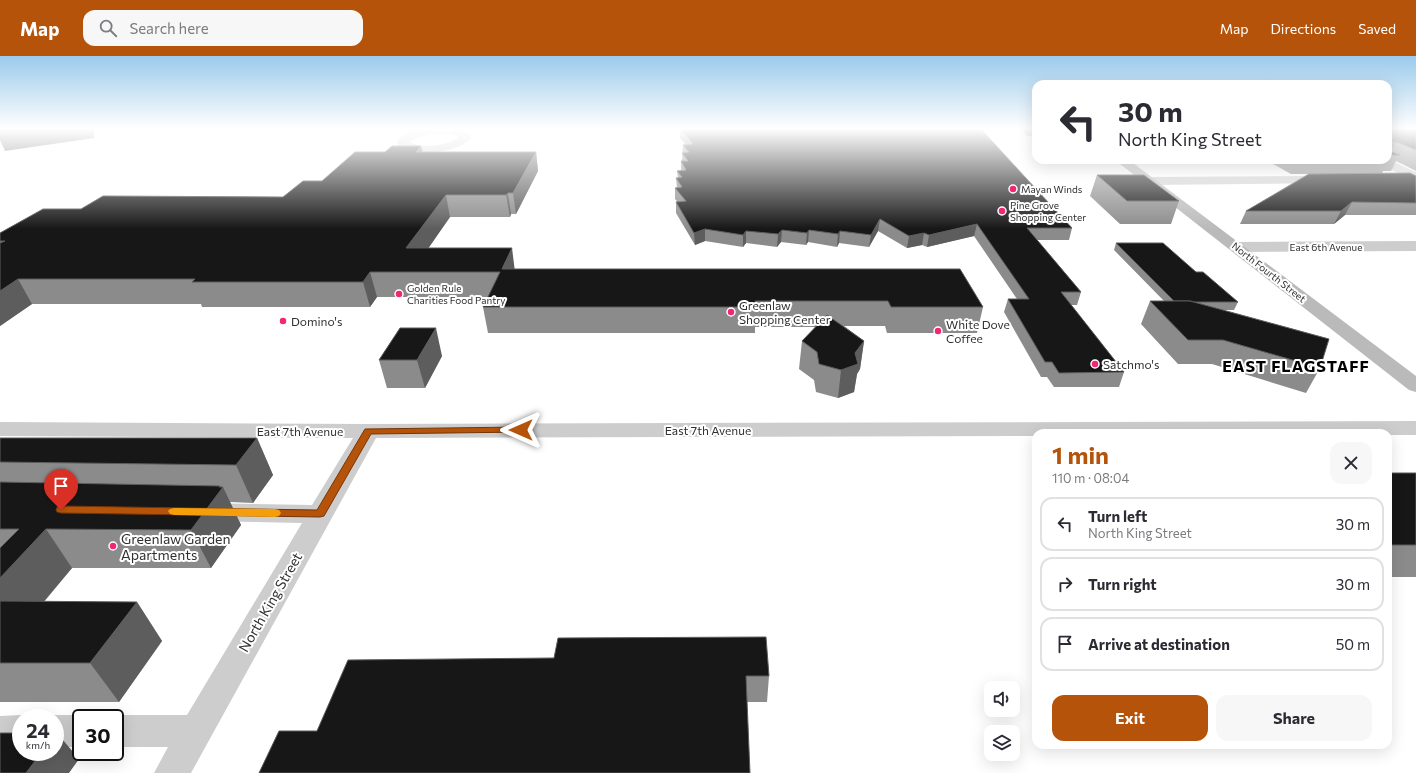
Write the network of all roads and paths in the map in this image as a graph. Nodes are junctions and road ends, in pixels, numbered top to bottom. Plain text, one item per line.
1 (1127, 164) edge
2 (1388, 164) edge
3 (1416, 178) edge
4 (1392, 179) edge
5 (1337, 180) edge
6 (1150, 181) junction
7 (1416, 246) edge
8 (1236, 247) junction
9 (1416, 386) edge
10 (1416, 428) edge
11 (1032, 429) edge
12 (1067, 429) edge
13 (368, 431) junction
14 (3, 438) edge
15 (180, 512) edge
16 (320, 514) junction
17 (124, 731) edge
18 (196, 731) junction
19 (0, 732) edge
20 (12, 732) edge
21 (172, 773) edge

1 - 6 main road, North Fourth Street
2 - 3 street
3 - 4 street
5 - 6 street
6 - 8 main road, North Fourth Street
7 - 8 street, East 6th Avenue
8 - 9 main road, North Fourth Street
10 - 12 street, East 7th Avenue
11 - 13 street, East 7th Avenue
13 - 14 street, East 7th Avenue
13 - 16 street, North King Street
15 - 16 street
16 - 18 street, North King Street
17 - 18 street
18 - 21 street, North King Street
19 - 20 street

